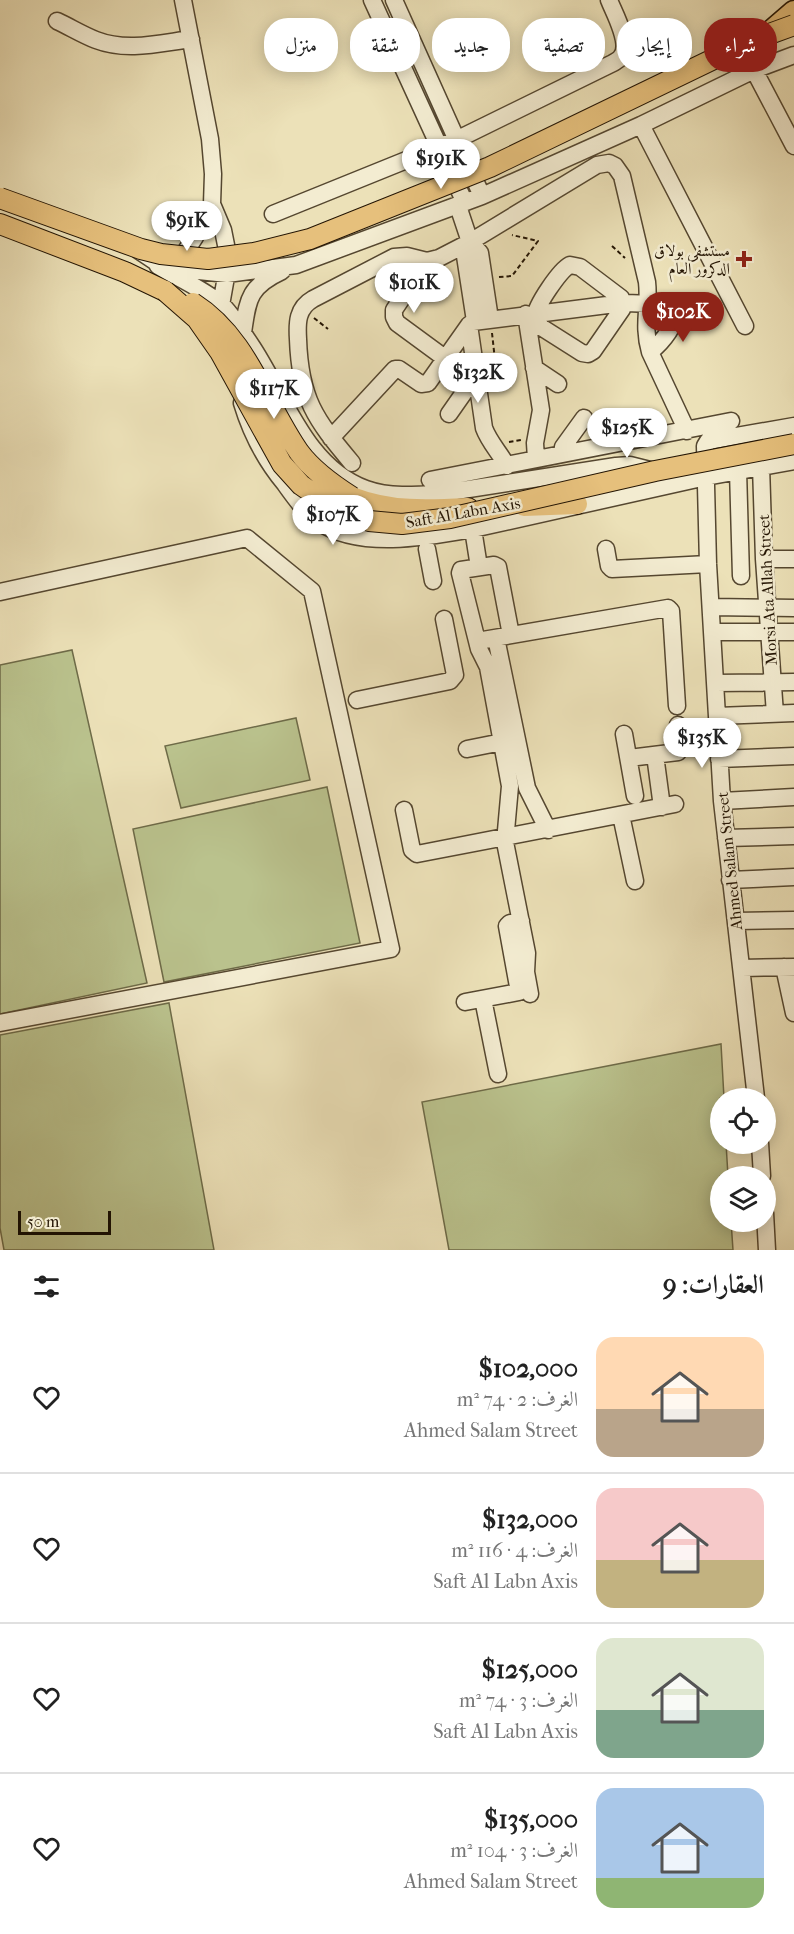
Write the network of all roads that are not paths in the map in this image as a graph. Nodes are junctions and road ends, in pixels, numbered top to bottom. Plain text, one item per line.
1 (183, 0) edge
2 (372, 0) edge
3 (394, 0) edge
4 (609, 0) edge
5 (794, 12) edge
6 (57, 21) dead end
7 (794, 25) edge
8 (777, 27) edge
9 (777, 30) edge
10 (191, 39) junction
11 (794, 55) edge
12 (777, 61) edge
13 (704, 64) edge
14 (749, 72) edge
15 (754, 72) edge
16 (641, 124) junction
17 (456, 140) junction
18 (794, 146) edge
19 (440, 147) junction
20 (0, 188) edge
21 (482, 196) junction
22 (0, 198) edge
23 (212, 204) junction
24 (462, 204) junction
25 (273, 214) dead end
26 (0, 224) edge
27 (470, 242) junction
28 (428, 261) junction
29 (156, 262) junction
30 (296, 265) junction
31 (175, 267) junction
32 (227, 274) junction
33 (165, 291) junction
34 (624, 303) junction
35 (647, 304) junction
36 (221, 305) junction
37 (530, 313) junction
38 (478, 322) junction
39 (745, 326) dead end
40 (243, 333) junction
41 (650, 352) junction
42 (446, 359) junction
43 (534, 368) junction
44 (477, 374) junction
45 (235, 377) junction
46 (558, 384) dead end
47 (450, 414) dead end
48 (584, 418) dead end
49 (731, 421) dead end
50 (794, 426) edge
51 (687, 430) junction
52 (331, 438) junction
53 (794, 444) edge
54 (562, 453) junction
55 (536, 459) junction
56 (794, 461) edge
57 (352, 463) dead end
58 (507, 466) junction
59 (761, 466) junction
60 (738, 470) junction
61 (655, 471) junction
62 (706, 477) junction
63 (430, 480) dead end
64 (359, 493) junction
65 (577, 504) junction
66 (473, 529) junction
67 (427, 549) dead end
68 (606, 549) dead end
69 (764, 559) junction
70 (794, 559) edge
71 (708, 564) junction
72 (479, 567) junction
73 (460, 572) junction
74 (741, 576) dead end
75 (0, 592) edge
76 (711, 607) junction
77 (767, 608) junction
78 (794, 608) edge
79 (444, 619) dead end
80 (712, 632) junction
81 (794, 632) edge
82 (768, 633) junction
83 (503, 637) junction
84 (478, 646) junction
85 (451, 654) junction
86 (772, 682) junction
87 (794, 682) edge
88 (715, 683) junction
89 (357, 700) dead end
90 (677, 706) dead end
91 (794, 713) edge
92 (775, 714) junction
93 (717, 716) junction
94 (678, 725) dead end
95 (624, 734) dead end
96 (502, 742) junction
97 (467, 749) dead end
98 (655, 755) junction
99 (794, 756) edge
100 (628, 758) junction
101 (719, 759) junction
102 (519, 789) junction
103 (635, 796) dead end
104 (794, 797) edge
105 (722, 801) junction
106 (404, 810) dead end
107 (621, 815) junction
108 (548, 830) junction
109 (794, 836) edge
110 (505, 838) junction
111 (726, 838) junction
112 (794, 877) edge
113 (730, 880) junction
114 (635, 881) dead end
115 (794, 920) edge
116 (521, 921) junction
117 (736, 921) junction
118 (789, 967) edge
119 (742, 968) junction
120 (530, 994) dead end
121 (483, 999) junction
122 (465, 1002) dead end
123 (794, 1013) edge
124 (0, 1023) edge
125 (498, 1074) dead end
126 (755, 1088) edge
127 (766, 1232) edge
128 (767, 1250) edge

1 - 10 street
2 - 19 street
3 - 17 street
4 - 17 street
5 - 8 highway
6 - 10 street
7 - 9 main road, bridge
10 - 23 street
11 - 12 street
13 - 22 main road, bridge
14 - 16 street
15 - 18 street
16 - 21 street
16 - 39 street
17 - 19 street
17 - 21 street
19 - 24 street
19 - 25 street
20 - 29 street
21 - 24 street
23 - 31 street
23 - 32 street
24 - 27 street
24 - 30 street
26 - 33 main road, Saft Al Labn Axis
27 - 28 street
27 - 35 street
27 - 38 street
27 - 38 street
28 - 42 street
28 - 52 street
29 - 31 street
29 - 36 street
30 - 32 street
30 - 40 street
31 - 32 street
32 - 36 street
33 - 61 main road, Saft Al Labn Axis, bridge
33 - 64 main road, bridge
34 - 35 street
34 - 37 street
34 - 37 street
34 - 37 street
35 - 41 street
35 - 41 street
36 - 40 street
36 - 45 street
37 - 38 street
37 - 43 street
38 - 42 street
38 - 44 street
40 - 45 street
40 - 64 street
41 - 51 street
42 - 52 street
43 - 46 street
43 - 55 street
44 - 47 street
44 - 58 street
45 - 66 street
48 - 54 street
49 - 51 street
50 - 62 street, Ahmed Salam Street
51 - 54 street
52 - 57 street
53 - 61 main road, Saft Al Labn Axis, bridge
54 - 55 street
55 - 58 street
56 - 59 street
58 - 63 street
59 - 60 street
59 - 69 street, Morsi Ata Allah Street
60 - 62 street
60 - 74 street
61 - 64 street
62 - 65 street
62 - 71 street, Ahmed Salam Street
64 - 65 main road
65 - 66 street
66 - 72 street
67 - 73 street
68 - 71 street
69 - 70 street
69 - 77 street, Morsi Ata Allah Street
71 - 76 street, Ahmed Salam Street
72 - 73 street
72 - 83 street
73 - 84 street
75 - 124 street
76 - 77 street
76 - 80 street, Ahmed Salam Street
77 - 78 street
77 - 82 street, Morsi Ata Allah Street
79 - 85 street
80 - 82 street
80 - 88 street, Ahmed Salam Street
81 - 82 street
82 - 86 street, Morsi Ata Allah Street
83 - 84 street
83 - 90 street
83 - 102 street
84 - 85 street
84 - 96 street
85 - 89 street
86 - 87 street
86 - 88 street
86 - 92 street, Morsi Ata Allah Street
88 - 93 street, Ahmed Salam Street
91 - 92 street
92 - 93 street
93 - 101 street, Ahmed Salam Street
94 - 98 street
95 - 100 street
96 - 97 street
96 - 102 street
98 - 100 street
98 - 107 street
99 - 101 street
100 - 103 street
101 - 105 street, Ahmed Salam Street
102 - 108 street
102 - 110 street
104 - 105 street
105 - 111 street, Ahmed Salam Street
106 - 110 street
107 - 108 street
107 - 114 street
108 - 110 street
109 - 111 street
110 - 116 street
111 - 113 street, Ahmed Salam Street
112 - 113 street
113 - 117 street, Ahmed Salam Street
115 - 117 street
116 - 120 street
116 - 121 street
117 - 119 street, Ahmed Salam Street
118 - 119 street
118 - 123 street
119 - 126 street, Ahmed Salam Street
121 - 122 street
121 - 125 street
127 - 128 street

